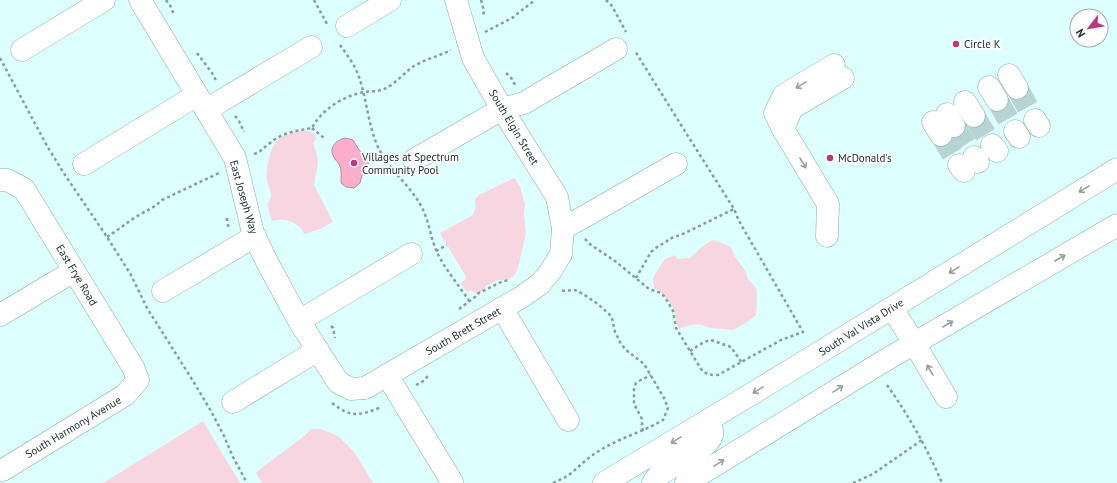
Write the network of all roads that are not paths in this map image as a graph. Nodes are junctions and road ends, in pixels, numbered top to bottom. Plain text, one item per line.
1 (104, 0) edge
2 (140, 0) edge
3 (390, 0) edge
4 (456, 0) edge
5 (337, 31) road end
6 (625, 43) road end
7 (311, 47) dead end
8 (22, 50) dead end
9 (838, 72) dead end
10 (201, 103) junction
11 (502, 109) junction
12 (414, 160) dead end
13 (84, 164) dead end
14 (676, 164) dead end
15 (1117, 169) edge
16 (3, 180) edge
17 (1117, 225) edge
18 (563, 228) junction
19 (255, 236) junction
20 (827, 236) dead end
21 (411, 254) dead end
22 (561, 254) joint
23 (74, 271) junction
24 (163, 291) dead end
25 (502, 308) junction
26 (892, 308) junction
27 (0, 315) edge
28 (300, 321) junction
29 (914, 343) junction
30 (327, 346) junction
31 (387, 375) junction
32 (138, 380) joint
33 (351, 389) joint
34 (946, 397) dead end
35 (233, 402) dead end
36 (568, 420) dead end
37 (709, 420) junction
38 (5, 472) edge
39 (452, 482) edge
40 (604, 483) edge
41 (653, 483) edge
42 (686, 483) edge

1 - 8 main road
2 - 10 main road, East Joseph Way
3 - 5 main road
4 - 11 main road, South Elgin Street
6 - 11 main road
7 - 10 main road
9 -> 20 main road
10 - 13 main road
10 - 19 main road, East Joseph Way
11 - 12 main road
11 - 18 main road, South Elgin Street
14 - 18 main road
15 -> 26 main road, South Val Vista Drive
16 - 23 main road, East Frye Road
29 -> 17 main road
18 - 22 main road, South Elgin Street
19 - 24 main road
19 - 28 main road, East Joseph Way
21 - 28 main road
22 - 25 main road, South Brett Street
23 - 27 main road
23 - 32 main road, East Frye Road
25 - 31 main road, South Brett Street
25 - 36 main road
26 - 29 main road
26 -> 37 main road, South Val Vista Drive
28 - 30 main road, East Joseph Way
34 -> 29 main road
42 -> 29 main road
30 - 33 main road, East Joseph Way
30 - 35 main road
31 - 33 main road, South Brett Street
31 - 39 main road
32 - 38 main road, South Harmony Avenue
37 -> 40 main road, South Val Vista Drive
37 - 41 main road

